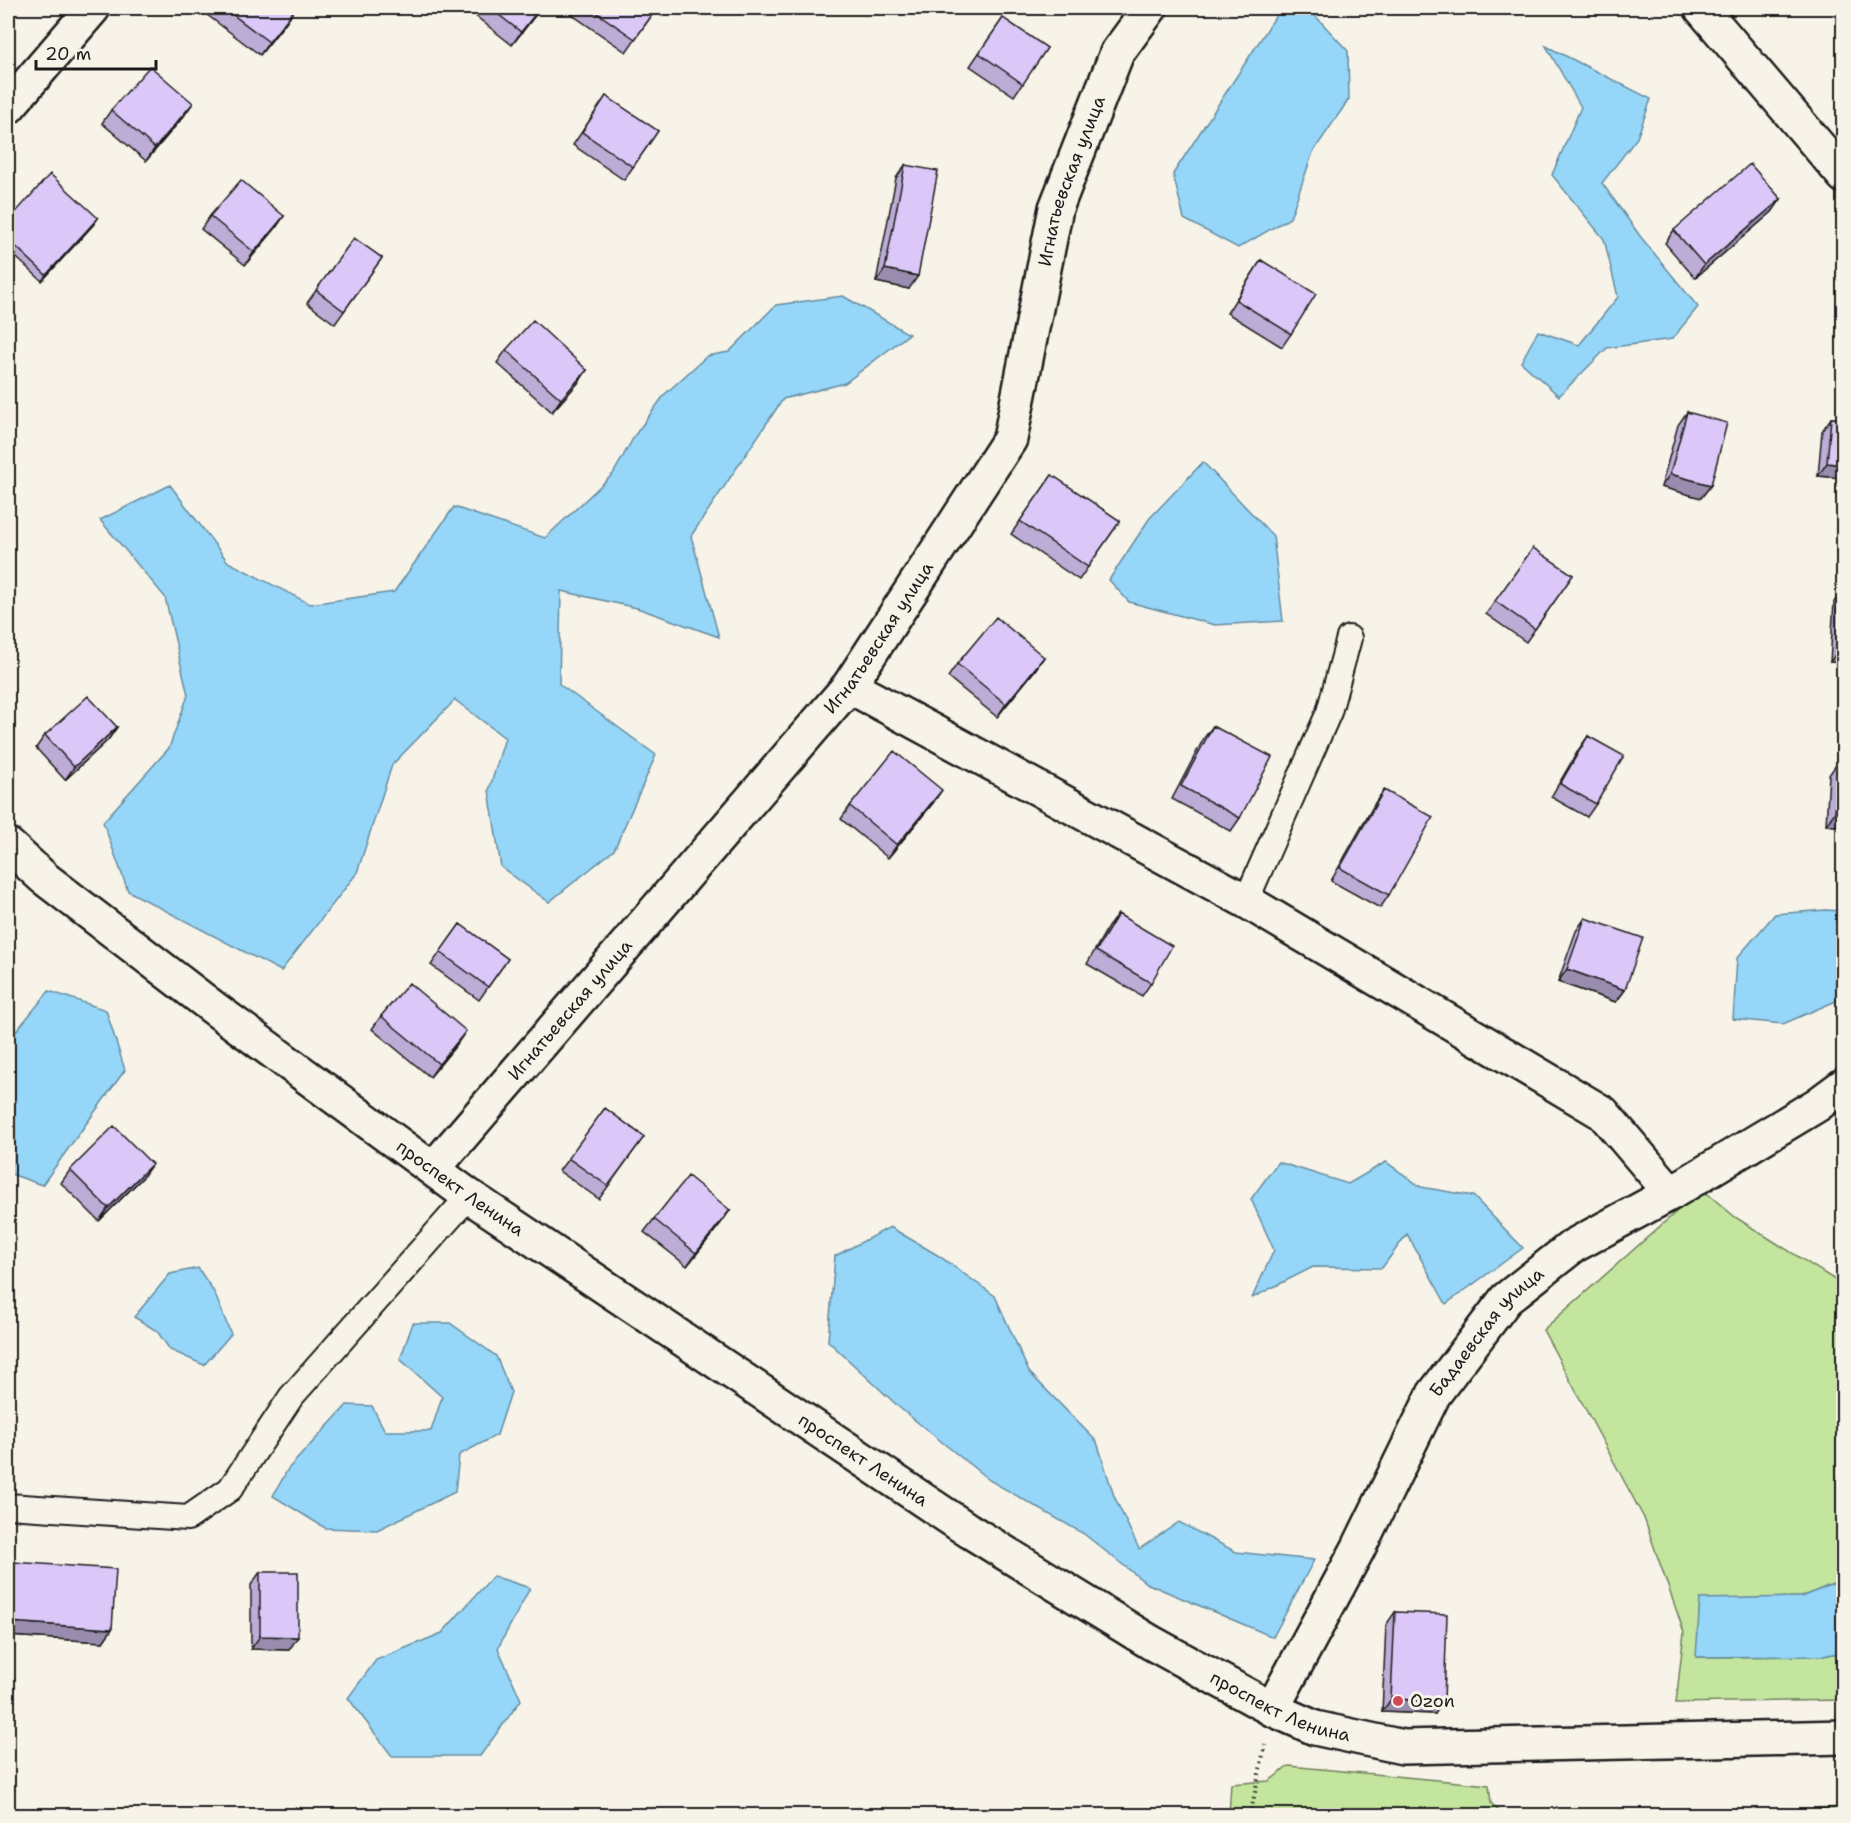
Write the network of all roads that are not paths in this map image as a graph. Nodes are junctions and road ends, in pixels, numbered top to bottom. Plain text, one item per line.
1 (93, 8) edge
2 (1150, 8) edge
3 (1701, 8) edge
4 (8, 107) edge
5 (1844, 176) edge
6 (1349, 638) dead end
7 (849, 686) junction
8 (8, 845) edge
9 (1246, 901) junction
10 (1844, 1085) edge
11 (433, 1169) junction
12 (1671, 1193) junction
13 (469, 1197) junction
14 (8, 1506) edge
15 (1272, 1709) junction
16 (1844, 1737) edge

1 - 4 street
2 - 7 street, Игнатьевская улица
3 - 5 street
6 - 9 lane
7 - 9 street
7 - 11 street, Игнатьевская улица
8 - 11 street, проспект Ленина
9 - 12 street
10 - 12 street, Бадаевская улица
11 - 13 street, проспект Ленина
12 - 15 street, Бадаевская улица
13 - 14 lane
13 - 15 street, проспект Ленина
15 - 16 street, проспект Ленина

